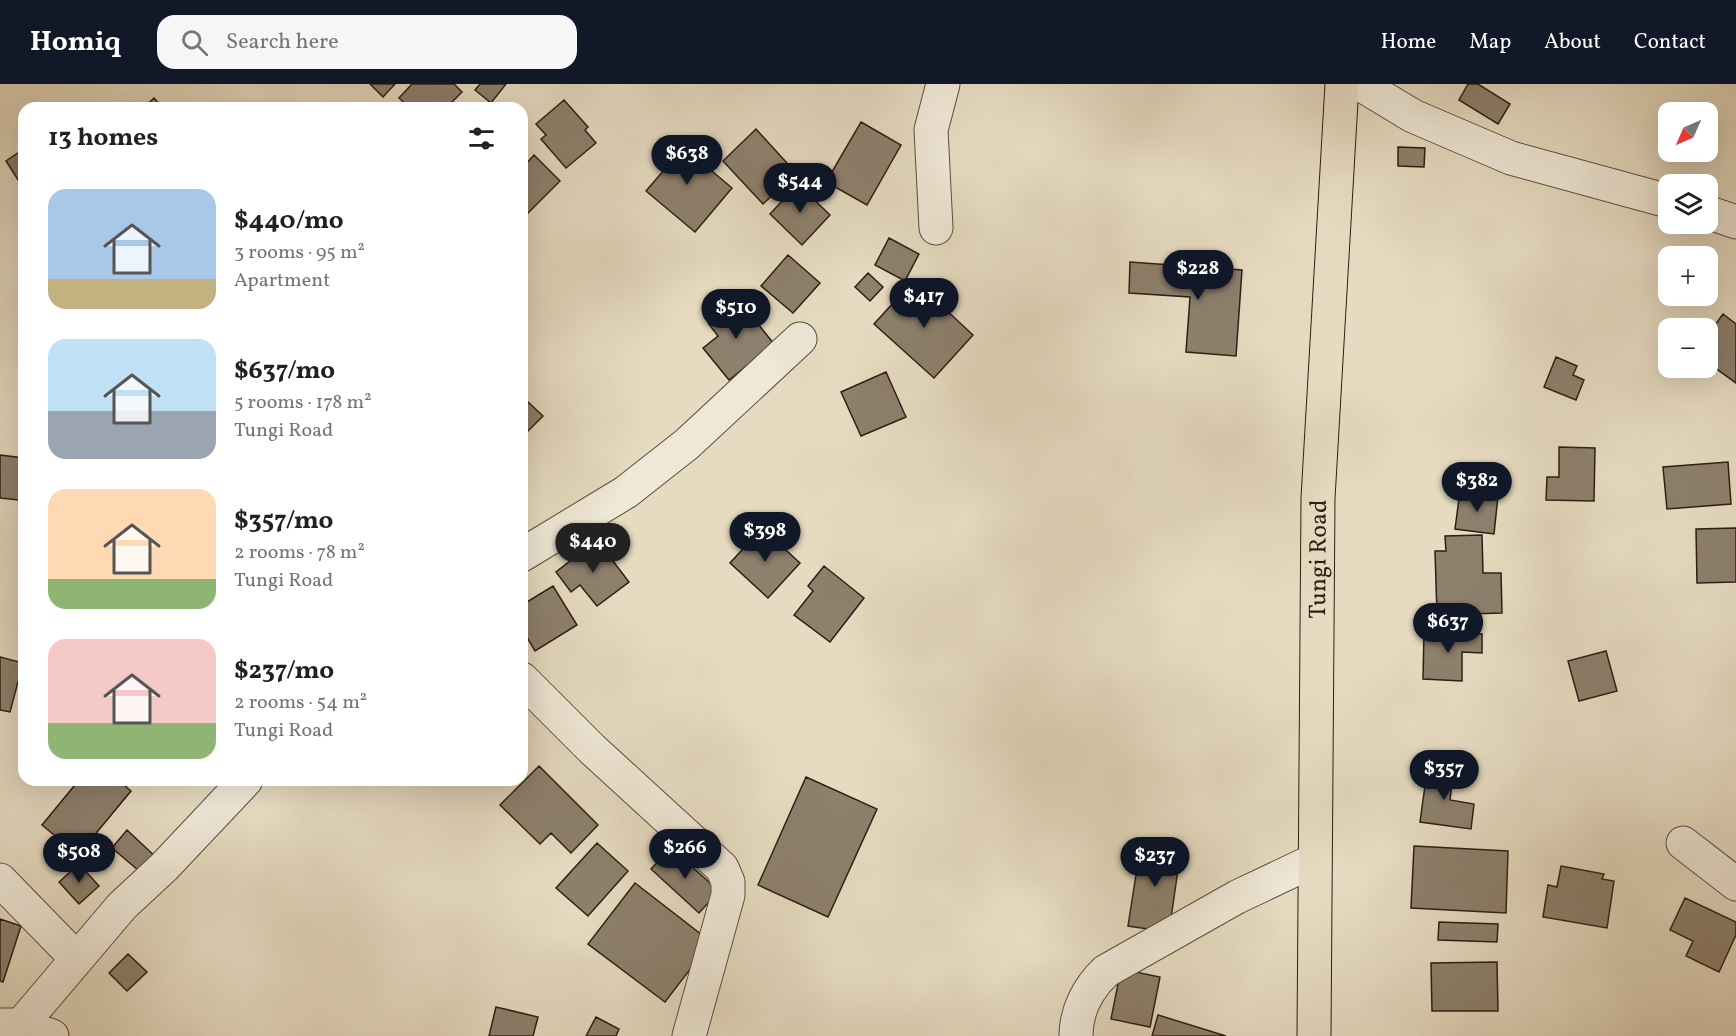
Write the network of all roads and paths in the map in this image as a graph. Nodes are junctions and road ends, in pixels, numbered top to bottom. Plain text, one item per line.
1 (943, 84) edge
2 (1342, 84) edge
3 (1360, 84) edge
4 (1658, 198) edge
5 (1718, 216) edge
6 (1736, 222) edge
7 (936, 228) dead end
8 (800, 339) dead end
9 (528, 551) edge
10 (528, 685) edge
11 (240, 786) edge
12 (1683, 843) dead end
13 (1315, 860) junction
14 (0, 880) edge
15 (1736, 884) edge
16 (76, 959) junction
17 (11, 1025) edge
18 (52, 1036) edge
19 (689, 1036) edge
20 (1076, 1036) edge
21 (1314, 1036) edge

1 - 7 street
2 - 13 main road, Tungi Road
3 - 4 street
5 - 6 street
8 - 9 street
10 - 19 street
11 - 16 street
12 - 15 street
13 - 20 street
13 - 21 main road, Tungi Road
14 - 16 street
16 - 17 street
17 - 18 street

